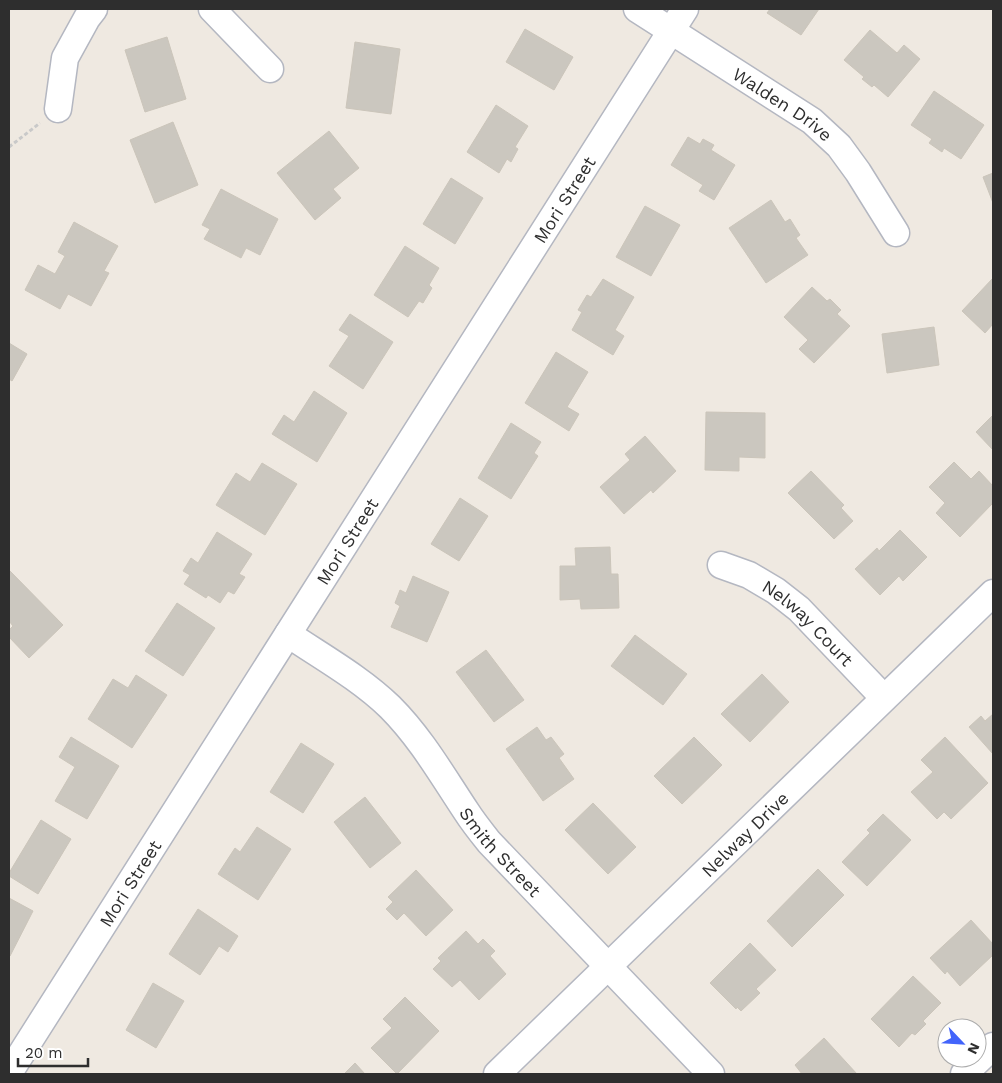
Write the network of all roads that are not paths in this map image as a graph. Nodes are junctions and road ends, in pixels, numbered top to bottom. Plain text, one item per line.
1 (94, 9) edge
2 (212, 9) edge
3 (637, 9) edge
4 (685, 9) edge
5 (671, 31) junction
6 (270, 69) dead end
7 (58, 109) dead end
8 (896, 233) dead end
9 (720, 565) dead end
10 (993, 593) edge
11 (288, 634) junction
12 (884, 698) junction
13 (608, 967) junction
14 (993, 1046) edge
15 (9, 1073) edge
16 (497, 1074) edge
17 (711, 1074) edge
18 (964, 1074) edge

1 - 7 street
2 - 6 street
3 - 5 street, Walden Drive
4 - 5 street, Mori Street
5 - 8 street, Walden Drive
5 - 11 street, Mori Street
9 - 12 street, Nelway Court
10 - 12 street, Nelway Drive
11 - 13 street, Smith Street
11 - 15 street, Mori Street
12 - 13 street, Nelway Drive
13 - 16 street, Nelway Drive
13 - 17 street, Smith Street
14 - 18 street

